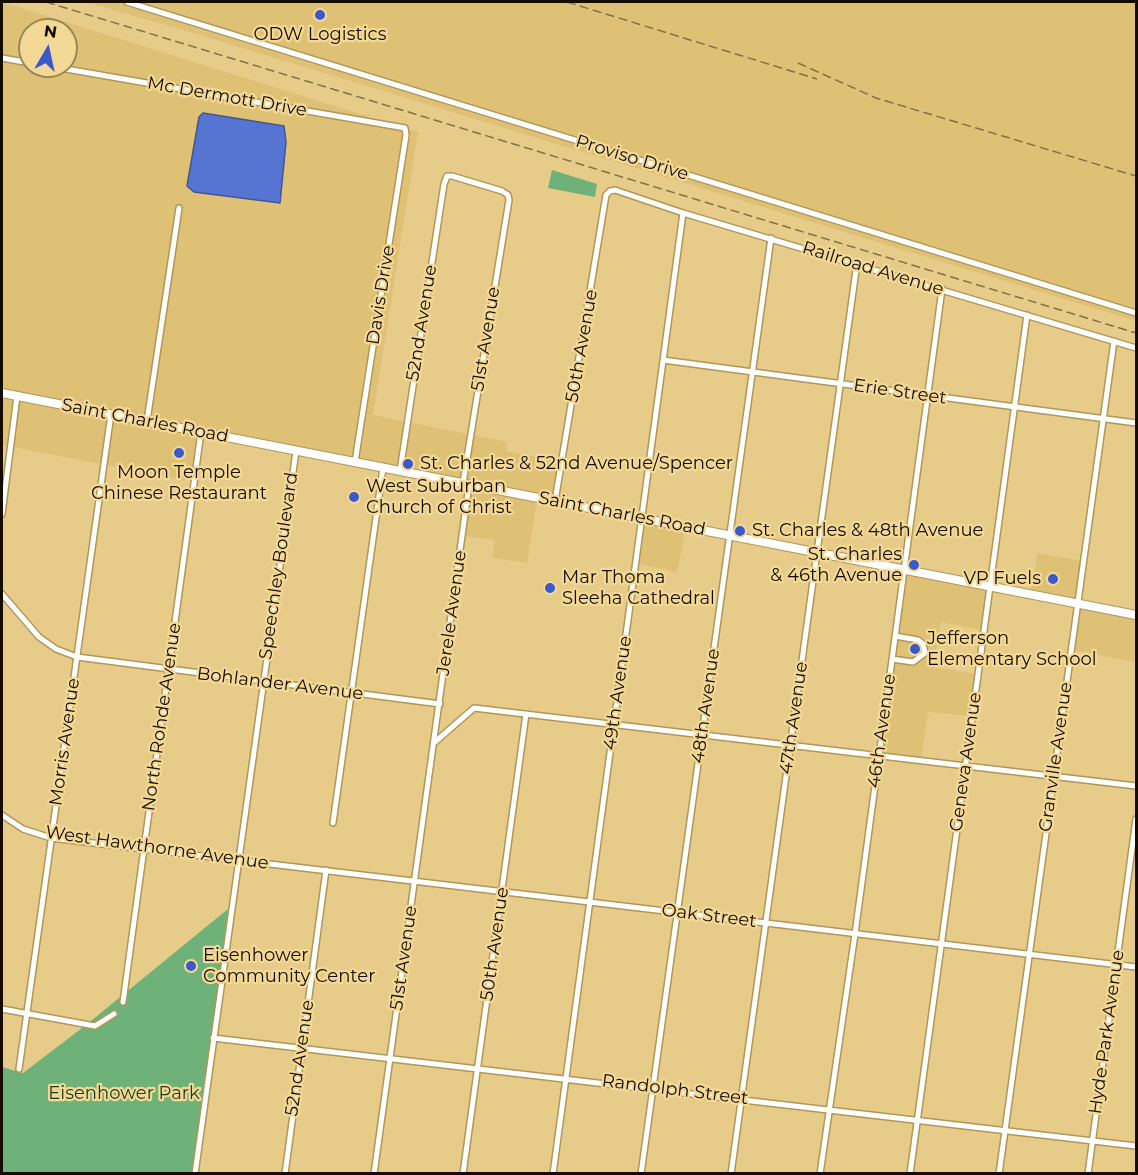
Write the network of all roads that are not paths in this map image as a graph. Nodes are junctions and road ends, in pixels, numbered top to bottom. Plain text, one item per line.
1 (127, 2) edge
2 (2, 58) edge
3 (18, 61) edge
4 (78, 71) edge
5 (405, 128) joint
6 (447, 176) joint
7 (609, 191) joint
8 (179, 208) dead end
9 (683, 213) junction
10 (771, 238) junction
11 (857, 263) junction
12 (942, 289) junction
13 (1137, 313) edge
14 (1027, 315) junction
15 (1114, 341) junction
16 (1137, 348) edge
17 (663, 360) junction
18 (752, 372) junction
19 (840, 384) junction
20 (2, 393) edge
21 (18, 396) junction
22 (927, 396) junction
23 (1016, 407) junction
24 (111, 414) junction
25 (1103, 418) junction
26 (147, 421) junction
27 (1137, 423) edge
28 (201, 432) junction
29 (296, 450) junction
30 (355, 462) junction
31 (383, 468) junction
32 (400, 471) junction
33 (466, 484) junction
34 (555, 501) junction
35 (2, 514) edge
36 (642, 519) junction
37 (730, 536) junction
38 (816, 553) junction
39 (903, 570) junction
40 (990, 587) junction
41 (2, 594) edge
42 (1077, 604) junction
43 (1137, 615) edge
44 (895, 636) junction
45 (77, 657) junction
46 (892, 659) junction
47 (168, 670) junction
48 (262, 682) junction
49 (351, 693) junction
50 (440, 704) junction
51 (526, 714) junction
52 (614, 724) junction
53 (702, 735) junction
54 (435, 742) junction
55 (790, 745) junction
56 (878, 756) junction
57 (966, 766) junction
58 (1053, 776) junction
59 (1137, 786) edge
60 (2, 815) edge
61 (1137, 819) edge
62 (333, 823) dead end
63 (51, 838) junction
64 (144, 849) junction
65 (237, 859) junction
66 (281, 865) joint
67 (326, 870) junction
68 (415, 881) junction
69 (503, 892) junction
70 (591, 902) junction
71 (677, 912) junction
72 (767, 924) junction
73 (855, 934) junction
74 (941, 944) junction
75 (1029, 954) junction
76 (1116, 965) junction
77 (1137, 967) edge
78 (123, 1002) dead end
79 (2, 1009) edge
80 (114, 1014) dead end
81 (26, 1015) junction
82 (213, 1038) junction
83 (302, 1048) junction
84 (389, 1058) junction
85 (19, 1069) dead end
86 (477, 1069) junction
87 (566, 1078) junction
88 (654, 1088) junction
89 (741, 1098) junction
90 (828, 1110) junction
91 (917, 1120) junction
92 (1005, 1130) junction
93 (1092, 1140) junction
94 (1137, 1146) edge
95 (195, 1173) edge
96 (285, 1173) edge
97 (374, 1173) edge
98 (463, 1173) edge
99 (553, 1173) edge
100 (642, 1173) edge
101 (731, 1173) edge
102 (820, 1173) edge
103 (910, 1173) edge
104 (999, 1173) edge
105 (1088, 1173) edge

1 - 13 street, Proviso Drive
2 - 3 street
4 - 5 street, Mc Dermott Drive
5 - 30 street, Davis Drive
6 - 32 street, 52nd Avenue
6 - 33 street, 51st Avenue
7 - 9 street, Railroad Avenue
7 - 34 street, 50th Avenue
8 - 26 street
9 - 10 street, Railroad Avenue
9 - 17 street, 49th Avenue
10 - 11 street, Railroad Avenue
10 - 18 street, 48th Avenue
11 - 12 street, Railroad Avenue
11 - 19 street, 47th Avenue
12 - 14 street, Railroad Avenue
12 - 22 street, 46th Avenue
14 - 15 street, Railroad Avenue
14 - 23 street, Geneva Avenue
15 - 16 street, Railroad Avenue
15 - 25 street, Granville Avenue
17 - 18 street, Erie Street
17 - 36 street, 49th Avenue
18 - 19 street, Erie Street
18 - 37 street, 48th Avenue
19 - 22 street, Erie Street
19 - 38 street, 47th Avenue
20 - 21 main road, Saint Charles Road
21 - 24 main road, Saint Charles Road
21 - 35 street
22 - 23 street, Erie Street
22 - 39 street, 46th Avenue
23 - 25 street, Erie Street
23 - 40 street, Geneva Avenue
24 - 26 main road, Saint Charles Road
24 - 45 street, Morris Avenue
25 - 27 street, Erie Street
25 - 42 street, Granville Avenue
26 - 28 main road, Saint Charles Road
28 - 29 main road, Saint Charles Road
28 - 47 street, North Rohde Avenue
29 - 30 main road, Saint Charles Road
29 - 48 street, Speechley Boulevard
30 - 31 main road, Saint Charles Road
31 - 32 main road, Saint Charles Road
31 - 49 street
32 - 33 main road, Saint Charles Road
33 - 34 main road, Saint Charles Road
33 - 50 street, Jerele Avenue
34 - 36 main road, Saint Charles Road
36 - 37 main road, Saint Charles Road
36 - 52 street, 49th Avenue
37 - 38 main road, Saint Charles Road
37 - 53 street, 48th Avenue
38 - 39 main road, Saint Charles Road
38 - 55 street, 47th Avenue
39 - 40 main road, Saint Charles Road
39 - 44 street, 46th Avenue
40 - 42 main road, Saint Charles Road
40 - 57 street, Geneva Avenue
41 - 45 street, Bohlander Avenue
42 - 43 main road, Saint Charles Road
42 - 58 street, Granville Avenue
44 - 46 street, 46th Avenue
44 - 46 street
45 - 47 street, Bohlander Avenue
45 - 63 street, Morris Avenue
46 - 56 street, 46th Avenue
47 - 48 street, Bohlander Avenue
47 - 64 street, North Rohde Avenue
48 - 49 street, Bohlander Avenue
48 - 65 street, Speechley Boulevard
49 - 50 street, Bohlander Avenue
49 - 62 street
50 - 54 street, Jerele Avenue
51 - 52 street
51 - 54 street
51 - 69 street, 50th Avenue
52 - 53 street
52 - 70 street, 49th Avenue
53 - 55 street
53 - 71 street, 48th Avenue
54 - 68 street, 51st Avenue
55 - 56 street
55 - 72 street, 47th Avenue
56 - 57 street
56 - 73 street, 46th Avenue
57 - 58 street
57 - 74 street, Geneva Avenue
58 - 59 street
58 - 75 street, Granville Avenue
60 - 63 street, West Hawthorne Avenue
61 - 76 street, Hyde Park Avenue
63 - 64 street, West Hawthorne Avenue
63 - 81 street, Morris Avenue
64 - 65 street, West Hawthorne Avenue
64 - 78 street, North Rohde Avenue
65 - 66 street, West Hawthorne Avenue
65 - 82 street, Speechley Boulevard
66 - 67 street, Oak Street
67 - 68 street, Oak Street
67 - 83 street, 52nd Avenue
68 - 69 street, Oak Street
68 - 84 street, 51st Avenue
69 - 70 street, Oak Street
69 - 86 street, 50th Avenue
70 - 71 street, Oak Street
70 - 87 street, 49th Avenue
71 - 72 street, Oak Street
71 - 88 street, 48th Avenue
72 - 73 street, Oak Street
72 - 89 street, 47th Avenue
73 - 74 street, Oak Street
73 - 90 street, 46th Avenue
74 - 75 street, Oak Street
74 - 91 street, Geneva Avenue
75 - 76 street, Oak Street
75 - 92 street, Granville Avenue
76 - 77 street, Oak Street
76 - 93 street, Hyde Park Avenue
79 - 81 street
80 - 81 street
81 - 85 street, Morris Avenue
82 - 83 street, Randolph Street
82 - 95 street, Speechley Boulevard
83 - 84 street, Randolph Street
83 - 96 street, 52nd Avenue
84 - 86 street, Randolph Street
84 - 97 street, 51st Avenue
86 - 87 street, Randolph Street
86 - 98 street, 50th Avenue
87 - 88 street, Randolph Street
87 - 99 street, 49th Avenue
88 - 89 street, Randolph Street
88 - 100 street, 48th Avenue
89 - 90 street, Randolph Street
89 - 101 street, 47th Avenue
90 - 91 street, Randolph Street
90 - 102 street, 46th Avenue
91 - 92 street, Randolph Street
91 - 103 street, Geneva Avenue
92 - 93 street, Randolph Street
92 - 104 street, Granville Avenue
93 - 94 street, Randolph Street
93 - 105 street, Hyde Park Avenue

